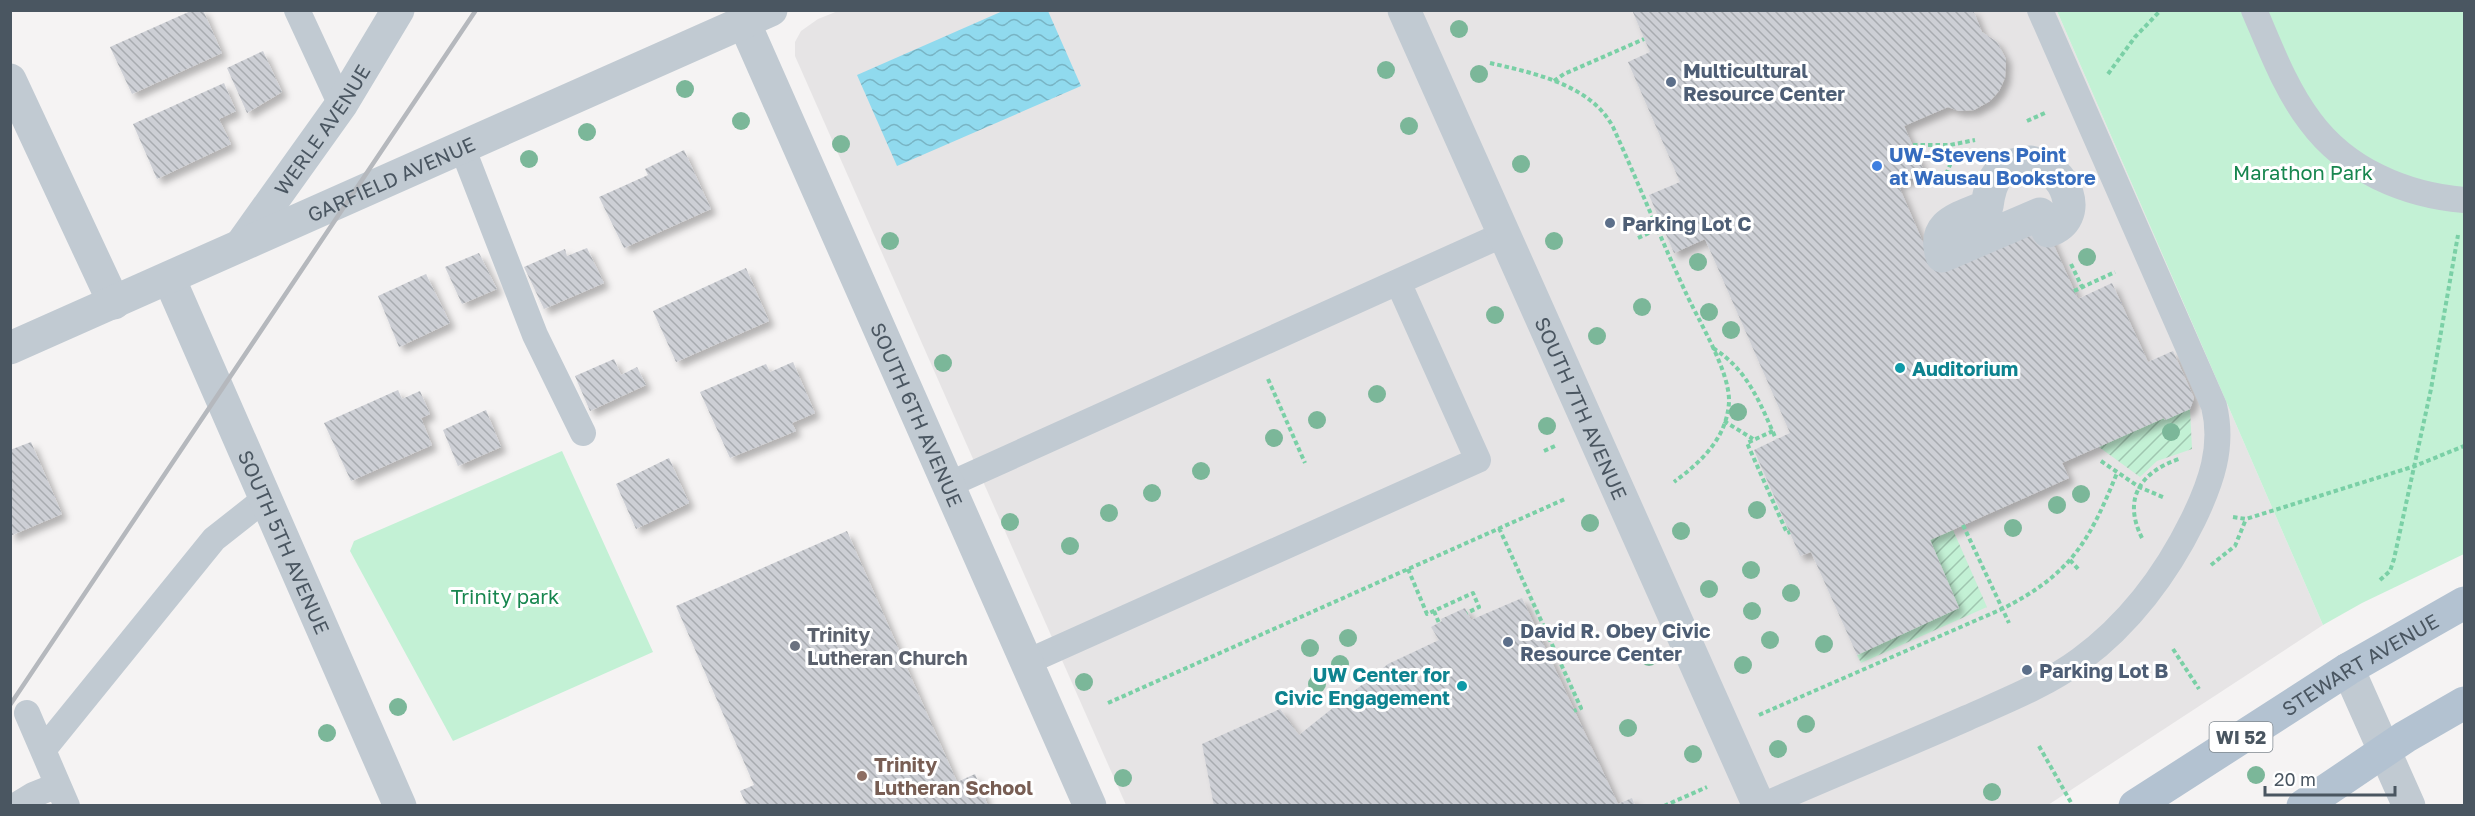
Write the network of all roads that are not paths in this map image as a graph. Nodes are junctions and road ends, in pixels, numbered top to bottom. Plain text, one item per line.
1 (297, 10) edge
2 (399, 10) edge
3 (1404, 10) edge
4 (2040, 10) edge
5 (2254, 10) edge
6 (758, 16) edge
7 (10, 80) edge
8 (341, 105) junction
9 (462, 147) junction
10 (2462, 212) edge
11 (1504, 234) junction
12 (241, 246) junction
13 (169, 278) junction
14 (1398, 282) junction
15 (114, 303) junction
16 (10, 348) edge
17 (583, 433) dead end
18 (948, 485) junction
19 (266, 498) junction
20 (2464, 603) edge
21 (1027, 662) junction
22 (2348, 669) junction
23 (2464, 703) edge
24 (27, 713) dead end
25 (43, 750) junction
26 (2384, 750) junction
27 (62, 795) edge
28 (15, 806) edge
29 (400, 806) edge
30 (1090, 806) edge
31 (1761, 806) edge
32 (2135, 806) edge
33 (2302, 806) edge
34 (2409, 806) edge

1 - 8 lane
2 - 8 street, WERLE AVENUE
3 - 11 street, SOUTH 7TH AVENUE
4 - 31 lane
5 - 10 lane
6 - 9 street, GARFIELD AVENUE
6 - 18 street, SOUTH 6TH AVENUE
7 - 15 street
8 - 12 street, WERLE AVENUE
9 - 12 street, GARFIELD AVENUE
9 - 17 lane
11 - 14 lane
11 - 31 street, SOUTH 7TH AVENUE
12 - 13 street, GARFIELD AVENUE
13 - 15 street, GARFIELD AVENUE
13 - 19 street, SOUTH 5TH AVENUE
14 - 18 lane
14 - 21 lane
15 - 16 street, GARFIELD AVENUE
18 - 21 street, SOUTH 6TH AVENUE
19 - 25 lane
19 - 29 street, SOUTH 5TH AVENUE
20 - 22 main road, STEWART AVENUE / WI 52
21 - 30 street, SOUTH 6TH AVENUE
22 - 26 street
22 - 32 main road, STEWART AVENUE / WI 52
23 - 26 main road
24 - 25 lane
25 - 27 lane
26 - 33 main road
26 - 34 street
27 - 28 lane

